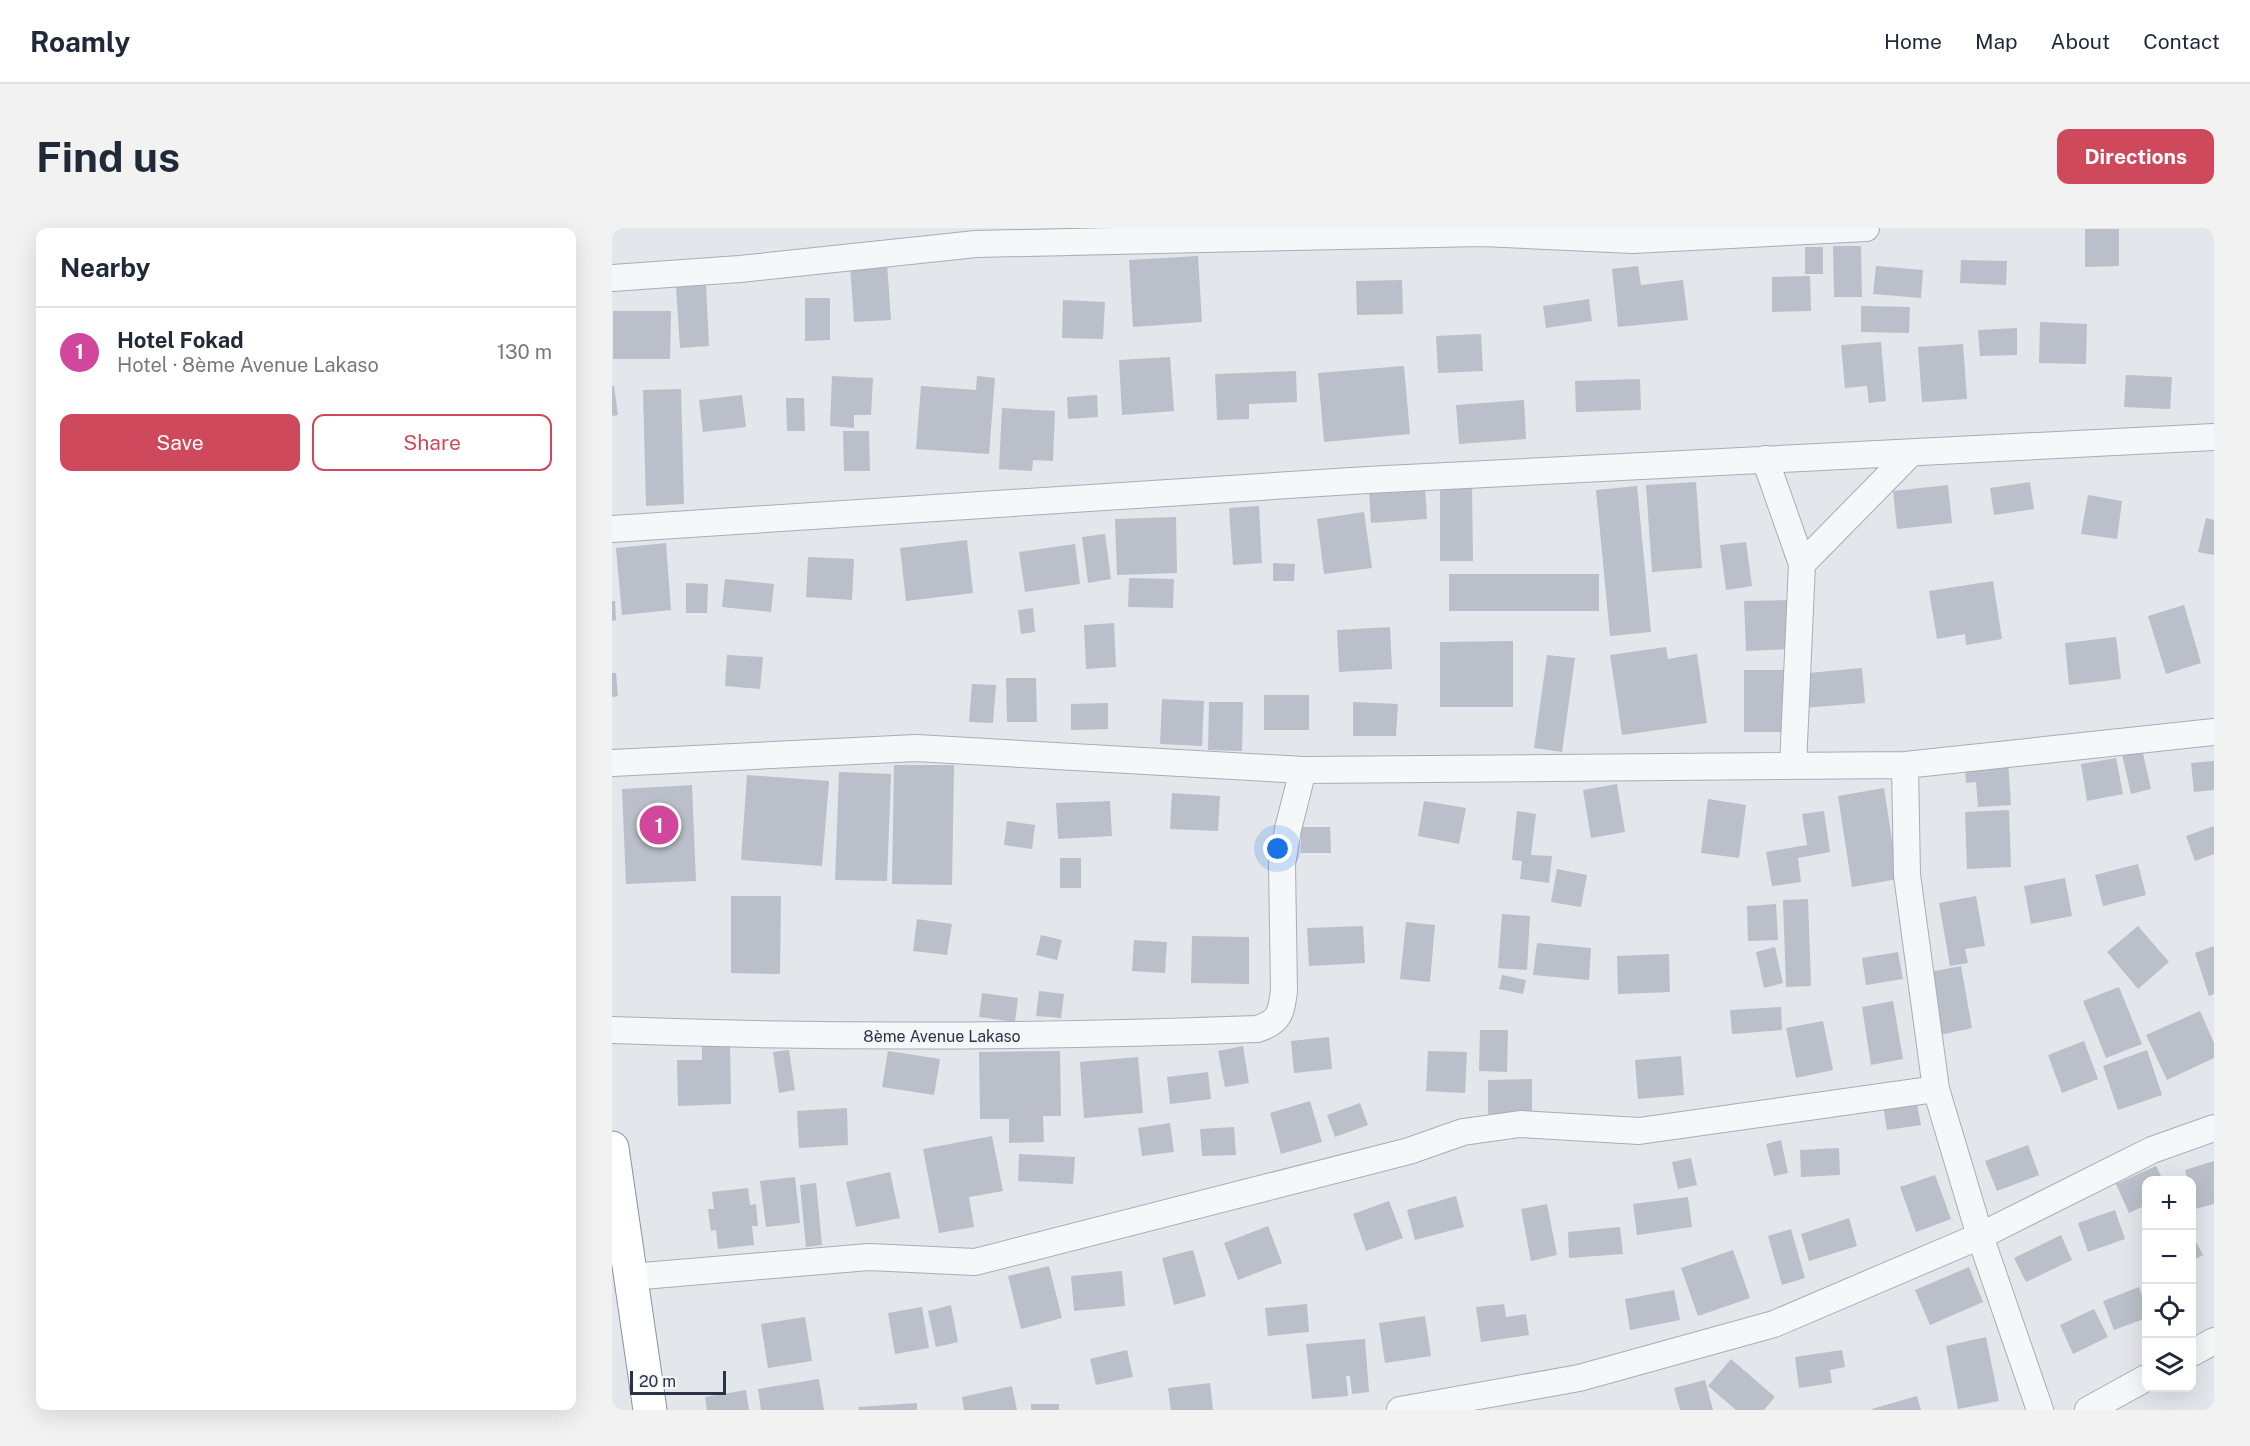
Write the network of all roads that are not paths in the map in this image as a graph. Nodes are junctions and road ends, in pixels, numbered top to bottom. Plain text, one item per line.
1 (1866, 228) edge
2 (612, 278) edge
3 (2214, 437) edge
4 (1911, 453) junction
5 (1765, 459) junction
6 (612, 529) edge
7 (1802, 564) junction
8 (2214, 732) edge
9 (612, 763) edge
10 (1905, 765) junction
11 (1793, 766) junction
12 (1303, 770) junction
13 (612, 1030) edge
14 (1936, 1089) junction
15 (2214, 1128) edge
16 (612, 1148) edge
17 (1980, 1236) junction
18 (631, 1277) junction
19 (2214, 1341) edge
20 (2196, 1351) edge
21 (2142, 1380) edge
22 (650, 1410) edge
23 (1400, 1410) edge
24 (2040, 1410) edge
25 (2088, 1410) edge

1 - 2 street
3 - 4 street
4 - 5 street
4 - 7 street
5 - 6 street
5 - 7 street
7 - 11 street
8 - 10 street
9 - 12 street
10 - 11 street
10 - 14 street
11 - 12 street
12 - 13 street, 8ème Avenue Lakaso
14 - 17 street
14 - 18 street
15 - 17 street
16 - 18 highway
17 - 23 street
17 - 24 street
18 - 22 highway
19 - 20 street
21 - 25 street

